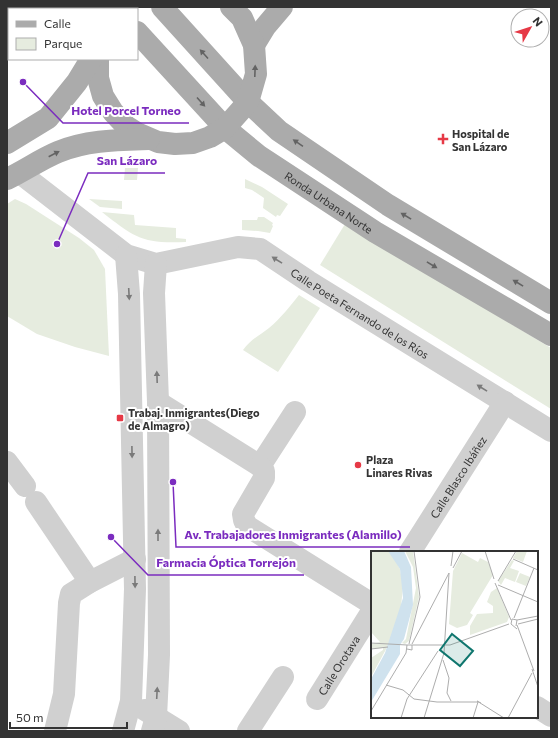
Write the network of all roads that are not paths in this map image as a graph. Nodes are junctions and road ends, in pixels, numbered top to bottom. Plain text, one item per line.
1 (162, 7) edge
2 (231, 7) edge
3 (282, 7) edge
4 (138, 33) edge
5 (254, 45) junction
6 (90, 60) edge
7 (98, 60) edge
8 (248, 102) junction
9 (225, 128) junction
10 (150, 139) junction
11 (7, 143) edge
12 (13, 176) edge
13 (126, 255) junction
14 (156, 264) junction
15 (551, 303) edge
16 (551, 336) edge
17 (158, 402) junction
18 (505, 402) junction
19 (295, 412) dead end
20 (551, 431) edge
21 (7, 462) edge
22 (260, 466) junction
23 (411, 551) edge
24 (135, 559) junction
25 (90, 582) junction
26 (371, 603) edge
27 (371, 613) edge
28 (283, 677) dead end
29 (317, 699) dead end
30 (131, 701) junction
31 (538, 708) edge
32 (551, 716) edge
33 (154, 724) edge
34 (55, 731) edge
35 (123, 731) edge
36 (179, 731) edge
37 (248, 731) edge

8 -> 1 main road
2 - 5 main road
3 - 5 main road
4 -> 9 main road, Ronda Urbana Norte
8 -> 5 main road
6 - 11 main road
7 - 10 main road
8 - 9 main road
15 -> 8 main road
9 - 10 main road
9 -> 16 main road, Ronda Urbana Norte
12 -> 10 main road
12 - 13 street
13 - 14 street
13 -> 24 street
17 -> 14 street
18 -> 14 street, Calle Poeta Fernando de los Ríos
17 - 22 street
33 -> 17 street
18 - 20 street, Calle Poeta Fernando de los Ríos
18 - 23 street, Calle Blasco Ibáñez
19 - 22 street
21 - 25 street
22 - 26 street
24 - 25 street
24 -> 30 street
25 - 34 street
27 - 29 street, Calle Orotava
28 - 37 street
30 - 33 street
30 - 35 street
31 - 32 street
33 - 36 street

